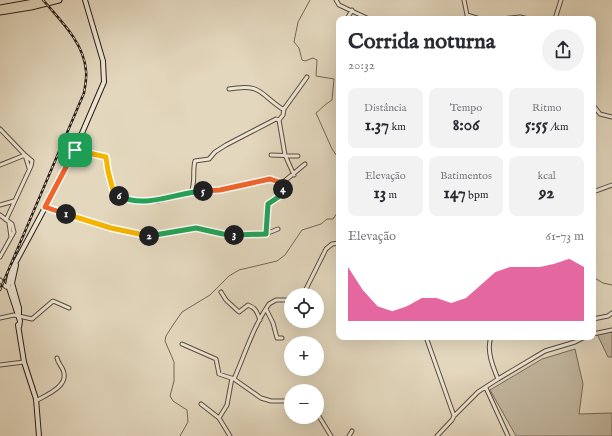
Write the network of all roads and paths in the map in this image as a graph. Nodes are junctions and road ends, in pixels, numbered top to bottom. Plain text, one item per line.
1 (45, 0) edge
2 (59, 0) edge
3 (336, 0) edge
4 (464, 0) edge
5 (561, 0) edge
6 (86, 1) edge
7 (0, 8) edge
8 (352, 10) junction
9 (0, 12) edge
10 (349, 16) edge
11 (363, 16) edge
12 (470, 16) edge
13 (556, 16) edge
14 (307, 77) dead end
15 (229, 89) dead end
16 (596, 109) edge
17 (284, 110) junction
18 (612, 117) edge
19 (279, 120) junction
20 (0, 129) edge
21 (75, 150) junction
22 (25, 155) junction
23 (271, 156) dead end
24 (285, 156) junction
25 (298, 156) dead end
26 (305, 164) dead end
27 (0, 165) edge
28 (294, 175) junction
29 (281, 184) junction
30 (612, 185) edge
31 (596, 191) edge
32 (191, 192) junction
33 (14, 201) junction
34 (0, 205) edge
35 (45, 207) junction
36 (0, 216) edge
37 (8, 222) junction
38 (278, 229) dead end
39 (266, 234) junction
40 (336, 243) edge
41 (0, 257) edge
42 (0, 280) edge
43 (11, 288) junction
44 (307, 288) edge
45 (221, 292) dead end
46 (284, 300) edge
47 (69, 308) dead end
48 (266, 309) junction
49 (612, 313) edge
50 (18, 315) junction
51 (0, 318) edge
52 (596, 318) edge
53 (260, 320) junction
54 (612, 330) edge
55 (596, 333) edge
56 (282, 338) dead end
57 (427, 340) edge
58 (490, 340) edge
59 (579, 340) edge
60 (182, 344) dead end
61 (57, 358) dead end
62 (24, 362) junction
63 (0, 365) edge
64 (233, 379) junction
65 (498, 379) junction
66 (486, 388) junction
67 (36, 401) junction
68 (284, 401) edge
69 (201, 404) dead end
70 (454, 416) junction
71 (219, 418) junction
72 (324, 424) edge
73 (352, 431) dead end
74 (38, 436) edge
75 (230, 436) edge
76 (331, 436) edge
77 (349, 436) edge
78 (437, 436) edge
79 (508, 436) edge

1 - 7 highway
2 - 9 highway
3 - 8 street
4 - 12 street
5 - 13 street
6 - 21 main road
8 - 10 street
8 - 11 street
14 - 17 street
15 - 17 street
16 - 18 street
17 - 19 street
19 - 24 street
19 - 32 street
20 - 22 street
21 - 32 street
21 - 35 main road
22 - 27 street
22 - 33 street
23 - 24 street
24 - 25 street
24 - 28 street
26 - 28 street
28 - 29 street
29 - 32 street
29 - 39 street
30 - 31 street
33 - 34 street
33 - 37 street
35 - 39 street
35 - 43 main road
36 - 37 street
37 - 41 street
38 - 39 street
40 - 44 street
42 - 43 street
43 - 50 main road
45 - 53 street
46 - 48 street
47 - 50 street
48 - 53 street
48 - 56 street
49 - 52 street
50 - 51 street
50 - 62 main road
53 - 64 street
54 - 55 street
57 - 70 street
58 - 65 street
59 - 65 street
60 - 64 street
61 - 67 street
62 - 63 street
62 - 67 main road
64 - 68 street
64 - 71 street
65 - 66 street
66 - 70 street
66 - 79 street
67 - 74 main road
69 - 71 street
70 - 78 street
71 - 75 street
72 - 76 street
73 - 77 street

